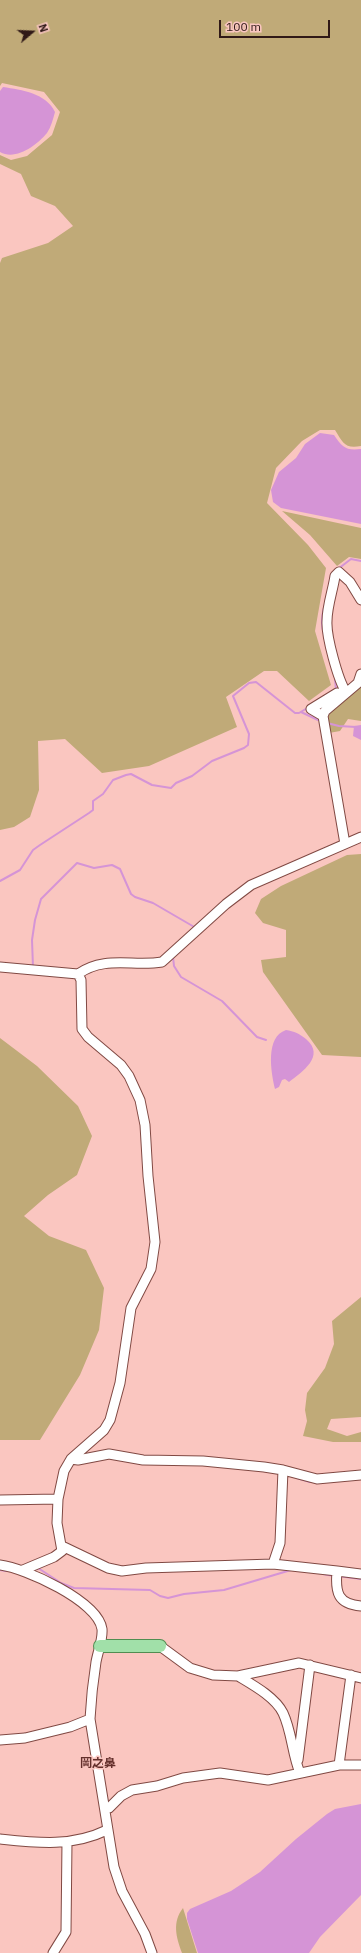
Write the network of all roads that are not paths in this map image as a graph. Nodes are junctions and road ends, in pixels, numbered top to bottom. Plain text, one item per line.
1 (361, 600) edge
2 (361, 674) edge
3 (344, 689) junction
4 (323, 716) junction
5 (361, 837) edge
6 (345, 844) junction
7 (0, 967) edge
8 (78, 974) junction
9 (71, 1459) junction
10 (283, 1470) junction
11 (361, 1475) edge
12 (58, 1499) junction
13 (0, 1500) edge
14 (63, 1547) junction
15 (273, 1564) junction
16 (0, 1565) edge
17 (27, 1573) junction
18 (336, 1574) junction
19 (361, 1574) edge
20 (361, 1606) edge
21 (100, 1646) junction
22 (160, 1646) joint
23 (310, 1665) junction
24 (351, 1675) junction
25 (238, 1676) junction
26 (361, 1678) edge
27 (90, 1719) junction
28 (0, 1740) edge
29 (339, 1765) junction
30 (361, 1765) edge
31 (299, 1769) junction
32 (105, 1809) junction
33 (107, 1830) junction
34 (0, 1839) edge
35 (67, 1842) junction
36 (53, 1953) edge
37 (152, 1953) edge

1 - 3 street
2 - 3 street
3 - 4 street
3 - 4 street
4 - 6 street
5 - 6 street
6 - 8 street
7 - 8 street
8 - 9 street
9 - 10 street
9 - 12 street
10 - 11 street
10 - 15 street
12 - 13 street
12 - 14 street
14 - 15 street
14 - 17 street
15 - 18 street
16 - 17 street
17 - 21 street
18 - 19 street
18 - 20 street
21 - 22 main road
21 - 27 street
22 - 25 street
23 - 24 street
23 - 25 street
23 - 31 street
24 - 26 street
24 - 29 street
25 - 31 street
27 - 28 street
27 - 32 street
29 - 30 street
29 - 31 street
31 - 32 street
32 - 33 street
33 - 35 street
33 - 37 street
34 - 35 street
35 - 36 street

